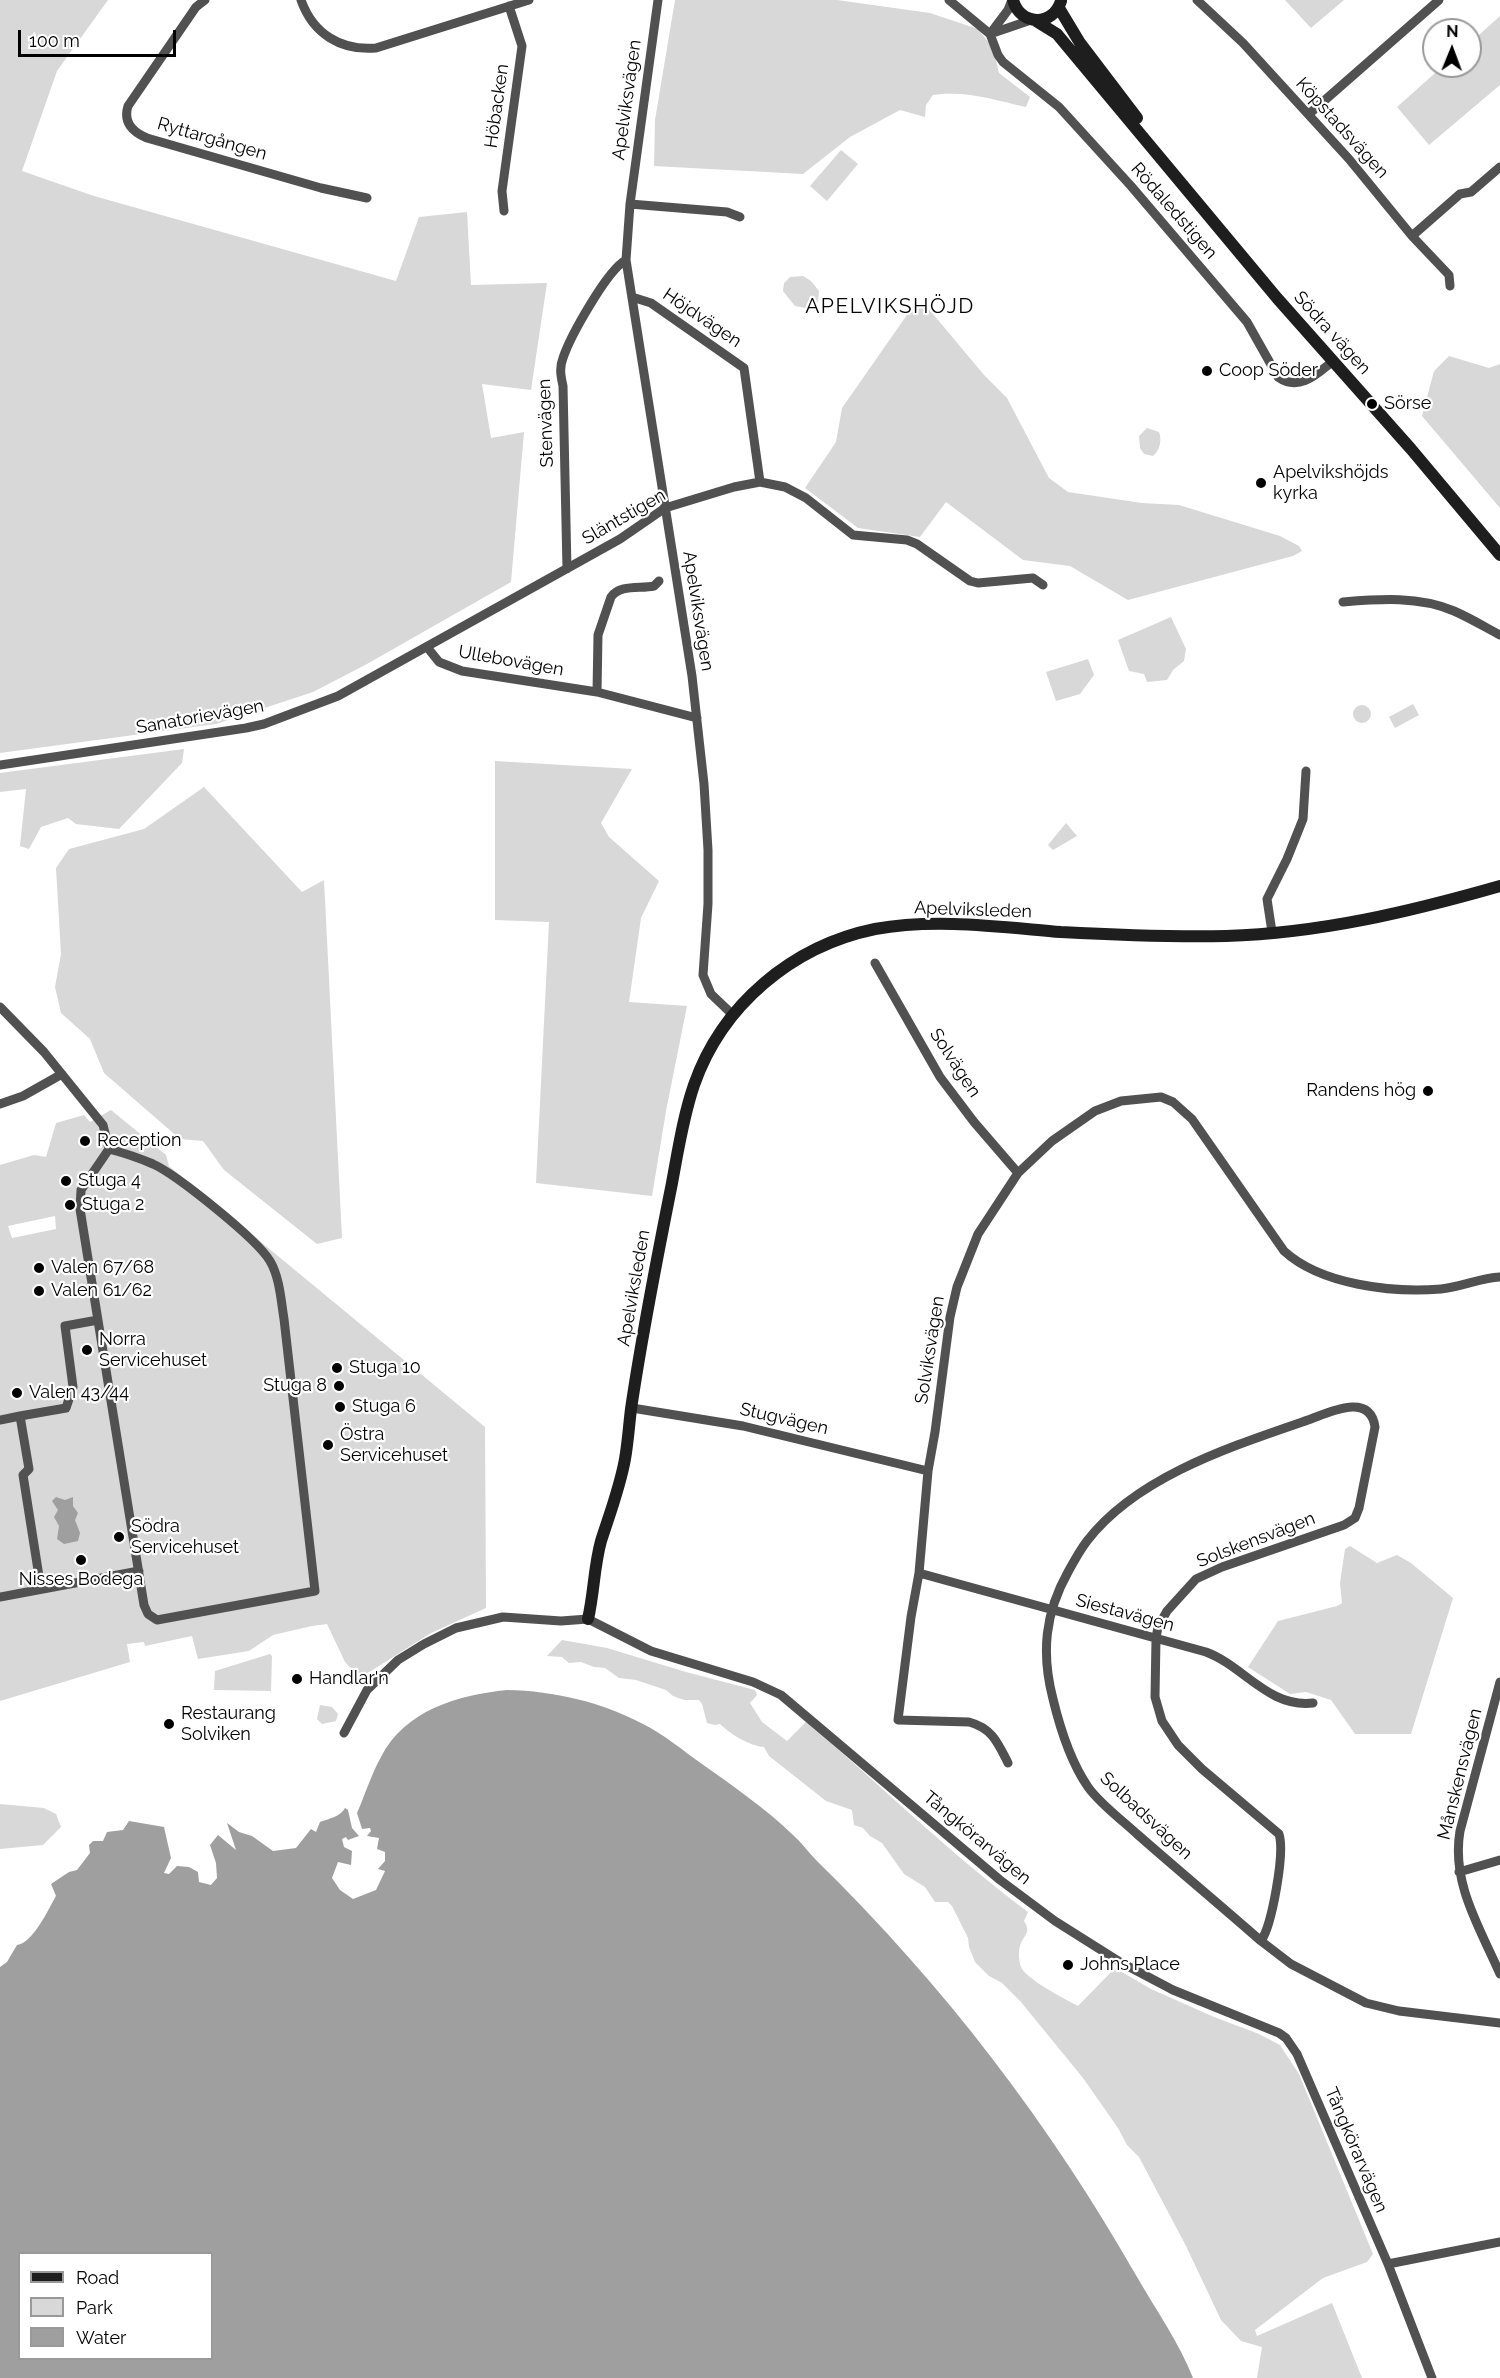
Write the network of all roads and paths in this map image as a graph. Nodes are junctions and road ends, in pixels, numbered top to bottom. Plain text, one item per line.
1 (205, 0) edge
2 (301, 0) edge
3 (529, 0) edge
4 (658, 0) edge
5 (949, 0) edge
6 (1013, 0) edge
7 (1197, 0) edge
8 (1439, 0) edge
9 (1060, 4) edge
10 (509, 6) junction
11 (1033, 20) junction
12 (990, 34) junction
13 (1309, 114) junction
14 (1163, 159) junction
15 (1500, 167) edge
16 (367, 198) dead end
17 (630, 204) junction
18 (504, 211) dead end
19 (740, 217) dead end
20 (1412, 236) junction
21 (626, 260) junction
22 (1450, 286) dead end
23 (632, 297) junction
24 (1333, 361) junction
25 (760, 482) junction
26 (665, 508) junction
27 (1500, 554) edge
28 (567, 569) junction
29 (659, 581) dead end
30 (1043, 585) dead end
31 (1343, 602) dead end
32 (1500, 635) edge
33 (427, 647) junction
34 (597, 692) junction
35 (697, 718) junction
36 (0, 765) edge
37 (1305, 771) dead end
38 (1500, 886) edge
39 (1272, 932) junction
40 (875, 963) dead end
41 (0, 1007) edge
42 (732, 1015) junction
43 (62, 1074) junction
44 (0, 1104) edge
45 (109, 1149) junction
46 (1018, 1173) junction
47 (1500, 1277) edge
48 (98, 1320) junction
49 (632, 1408) junction
50 (1366, 1410) joint
51 (20, 1416) junction
52 (0, 1420) edge
53 (928, 1471) junction
54 (139, 1571) junction
55 (919, 1573) junction
56 (42, 1588) junction
57 (0, 1596) edge
58 (1050, 1611) junction
59 (588, 1618) junction
60 (1156, 1638) junction
61 (1500, 1682) edge
62 (1313, 1703) dead end
63 (344, 1733) dead end
64 (1008, 1763) dead end
65 (1500, 1860) edge
66 (1459, 1872) junction
67 (1261, 1941) junction
68 (1500, 1974) edge
69 (1500, 2023) edge
70 (1500, 2242) edge
71 (1388, 2264) junction
72 (1432, 2378) edge

1 - 16 street, Ryttargången
2 - 10 street
3 - 10 street
4 - 17 street, Apelviksvägen
5 - 12 street
6 - 11 street, Södra vägen
6 - 12 street
7 - 13 street, Köpstadsvägen
8 - 13 street
9 - 11 street
9 - 14 street, Södra vägen
10 - 18 street, Höbacken
11 - 12 street
11 - 14 street, Södra vägen
12 - 24 street, Rödaledstigen
13 - 20 street, Köpstadsvägen
14 - 24 street, Södra vägen
15 - 20 street
17 - 19 street
17 - 21 street, Apelviksvägen
20 - 22 street, Köpstadsvägen
21 - 23 street, Apelviksvägen
21 - 28 street, Stenvägen
23 - 25 street, Höjdvägen
23 - 26 street, Apelviksvägen
24 - 27 street, Södra vägen
25 - 26 street, Släntstigen
25 - 30 street, Släntstigen
26 - 28 street, Släntstigen
26 - 35 street, Apelviksvägen
28 - 33 street, Släntstigen
29 - 34 street
31 - 32 street
33 - 34 street, Ullebovägen
33 - 36 street, Sanatorievägen
34 - 35 street, Ullebovägen
35 - 42 street, Apelviksvägen
37 - 39 street
38 - 39 street, Apelviksleden
39 - 42 street, Apelviksleden
40 - 46 street, Solvägen
41 - 43 street
42 - 49 street, Apelviksleden
43 - 44 street
43 - 45 street
45 - 48 street
45 - 54 street
46 - 47 street, Solviksvägen
46 - 53 street, Solviksvägen
48 - 51 street
48 - 54 street
49 - 53 street, Stugvägen
49 - 59 street, Apelviksleden
50 - 58 street, Solbadsvägen
50 - 60 street, Solskensvägen
51 - 52 street
51 - 56 street
53 - 55 street, Solviksvägen
54 - 56 street
55 - 58 street, Siestavägen
55 - 64 street, Solviksvägen
56 - 57 street
58 - 60 street, Siestavägen
58 - 67 street, Solbadsvägen
59 - 63 street
59 - 71 street, Tångkörarvägen
60 - 62 street, Siestavägen
60 - 67 street, Solskensvägen
61 - 66 street, Månskensvägen
65 - 66 street
66 - 68 street, Månskensvägen
67 - 69 street, Solbadsvägen
70 - 71 street
71 - 72 street, Tångkörarvägen

